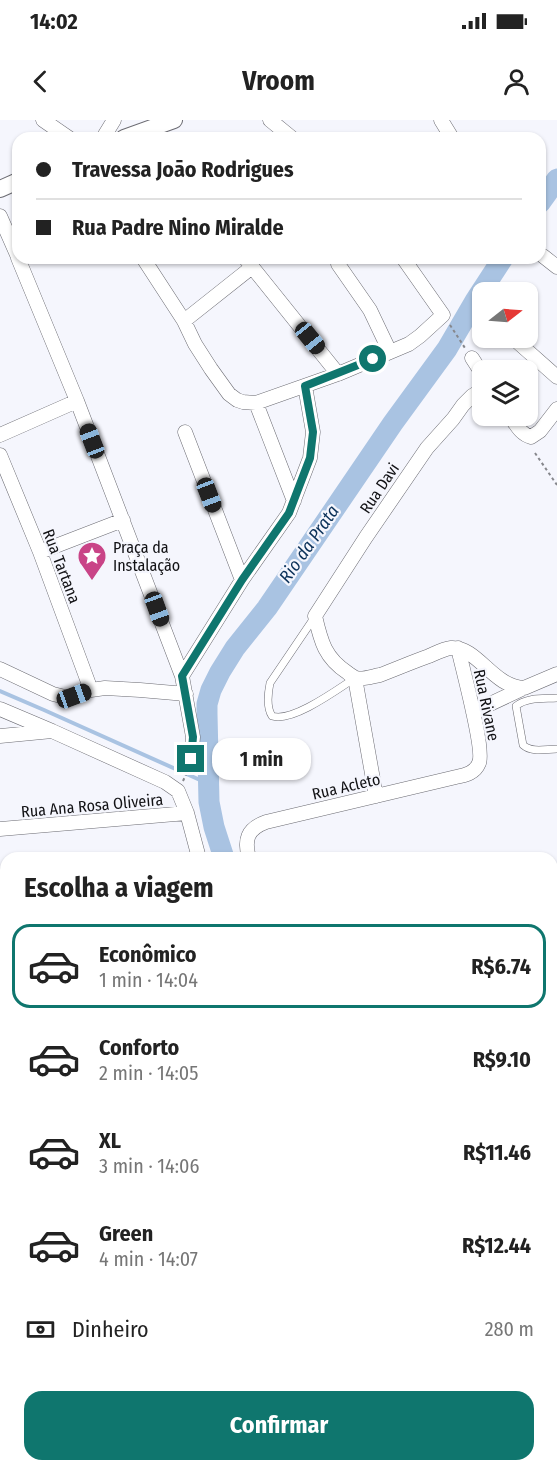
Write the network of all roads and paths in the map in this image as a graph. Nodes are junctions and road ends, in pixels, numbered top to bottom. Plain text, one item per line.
1 (43, 120) edge
2 (174, 120) edge
3 (270, 120) edge
4 (60, 132) edge
5 (153, 132) edge
6 (285, 132) edge
7 (0, 216) edge
8 (12, 244) edge
9 (20, 264) edge
10 (147, 264) edge
11 (247, 264) edge
12 (251, 264) edge
13 (338, 264) dead end
14 (407, 264) edge
15 (446, 319) junction
16 (184, 321) junction
17 (525, 348) edge
18 (390, 352) junction
19 (469, 353) joint
20 (473, 360) edge
21 (338, 374) junction
22 (557, 376) edge
23 (305, 386) junction
24 (472, 396) edge
25 (77, 401) junction
26 (256, 403) junction
27 (557, 409) edge
28 (517, 426) edge
29 (185, 432) dead end
30 (0, 435) edge
31 (535, 453) dead end
32 (0, 455) edge
33 (557, 485) edge
34 (294, 501) junction
35 (123, 520) junction
36 (40, 552) junction
37 (242, 580) junction
38 (315, 616) junction
39 (458, 648) junction
40 (0, 669) edge
41 (557, 674) edge
42 (182, 676) junction
43 (355, 678) junction
44 (524, 688) junction
45 (91, 690) junction
46 (186, 694) junction
47 (557, 698) edge
48 (0, 709) edge
49 (473, 712) junction
50 (52, 731) junction
51 (0, 736) edge
52 (557, 749) edge
53 (190, 763) joint
54 (477, 767) joint
55 (180, 786) junction
56 (376, 796) junction
57 (187, 813) junction
58 (0, 829) edge
59 (198, 852) edge
60 (247, 852) edge

1 - 4 street
2 - 5 street
3 - 6 street
7 - 8 street
9 - 25 street
10 - 16 street
11 - 16 street
12 - 21 street
13 - 18 street
14 - 15 street
15 - 18 street
15 - 19 path
16 - 26 street
17 - 22 street
18 - 21 street
19 - 20 street
21 - 23 street
23 - 26 street
23 - 34 street
24 - 38 street, Rua Davi
25 - 30 street
25 - 35 street
26 - 34 street
27 - 28 street
29 - 37 street
31 - 33 path
32 - 36 street, Rua Tartana
34 - 37 street
35 - 36 street
35 - 42 street
36 - 45 street, Rua Tartana
37 - 42 street
38 - 43 street
38 - 43 lane, Rua Davi
39 - 43 street, Rua Davi
39 - 44 street
39 - 49 street, Rua Rivane
40 - 45 street
41 - 44 street
42 - 46 street
43 - 56 street
44 - 49 street
45 - 46 street
46 - 53 street
47 - 52 lane
48 - 50 street
49 - 54 street, Rua Rivane
50 - 51 street
50 - 55 street
53 - 55 path
54 - 56 street, Rua Acleto
55 - 57 street
56 - 60 street, Rua Acleto
57 - 58 street, Rua Ana Rosa Oliveira
57 - 59 street

